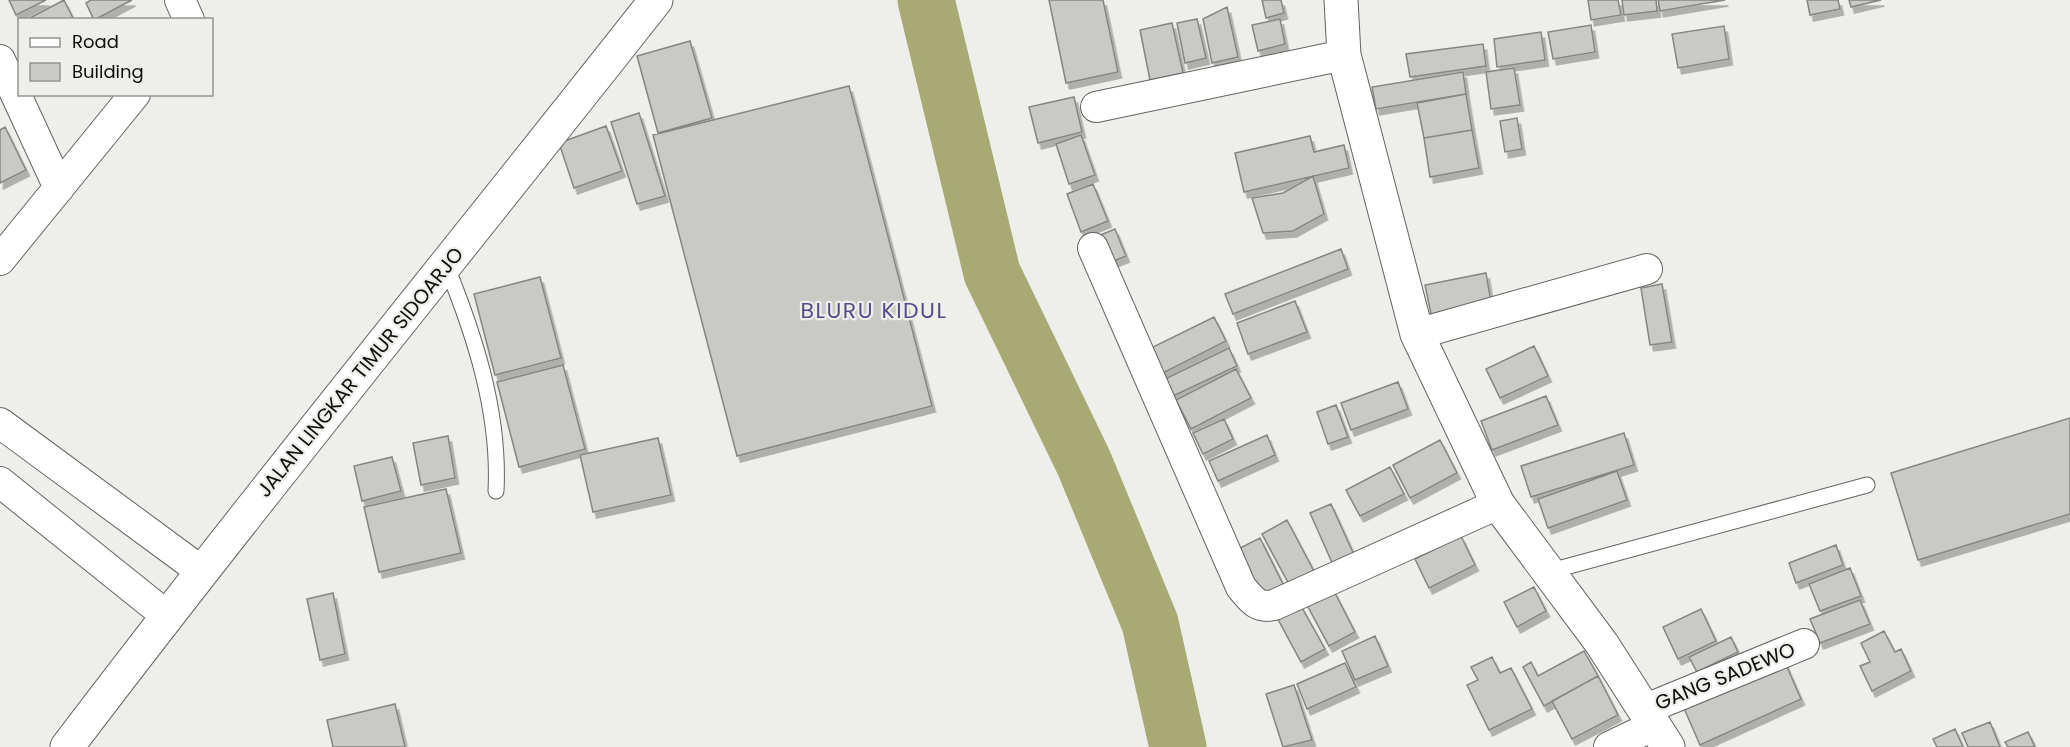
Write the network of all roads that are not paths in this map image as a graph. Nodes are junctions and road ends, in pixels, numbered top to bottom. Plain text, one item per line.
1 (180, 0) edge
2 (656, 0) edge
3 (1341, 0) edge
4 (188, 18) edge
5 (1344, 55) junction
6 (0, 60) edge
7 (133, 96) edge
8 (1096, 107) dead end
9 (59, 188) junction
10 (1093, 248) dead end
11 (0, 260) edge
12 (446, 265) junction
13 (1647, 269) dead end
14 (1417, 333) junction
15 (0, 423) edge
16 (0, 482) edge
17 (1867, 485) dead end
18 (496, 491) dead end
19 (1498, 504) junction
20 (201, 571) junction
21 (1546, 572) junction
22 (167, 616) junction
23 (1803, 644) dead end
24 (1656, 727) edge
25 (67, 747) edge
26 (1609, 747) edge

1 - 4 street
2 - 12 main road, JALAN LINGKAR TIMUR SIDOARJO
3 - 5 main road
5 - 8 street
5 - 14 main road
6 - 9 street
7 - 9 street
9 - 11 street
10 - 19 street
12 - 18 lane
12 - 20 main road, JALAN LINGKAR TIMUR SIDOARJO
13 - 14 street
14 - 19 main road
15 - 20 street
16 - 22 street
17 - 21 lane
19 - 21 main road
20 - 22 main road, JALAN LINGKAR TIMUR SIDOARJO
21 - 24 main road
22 - 25 main road, JALAN LINGKAR TIMUR SIDOARJO
23 - 24 street, GANG SADEWO
24 - 26 street, GANG SADEWO

